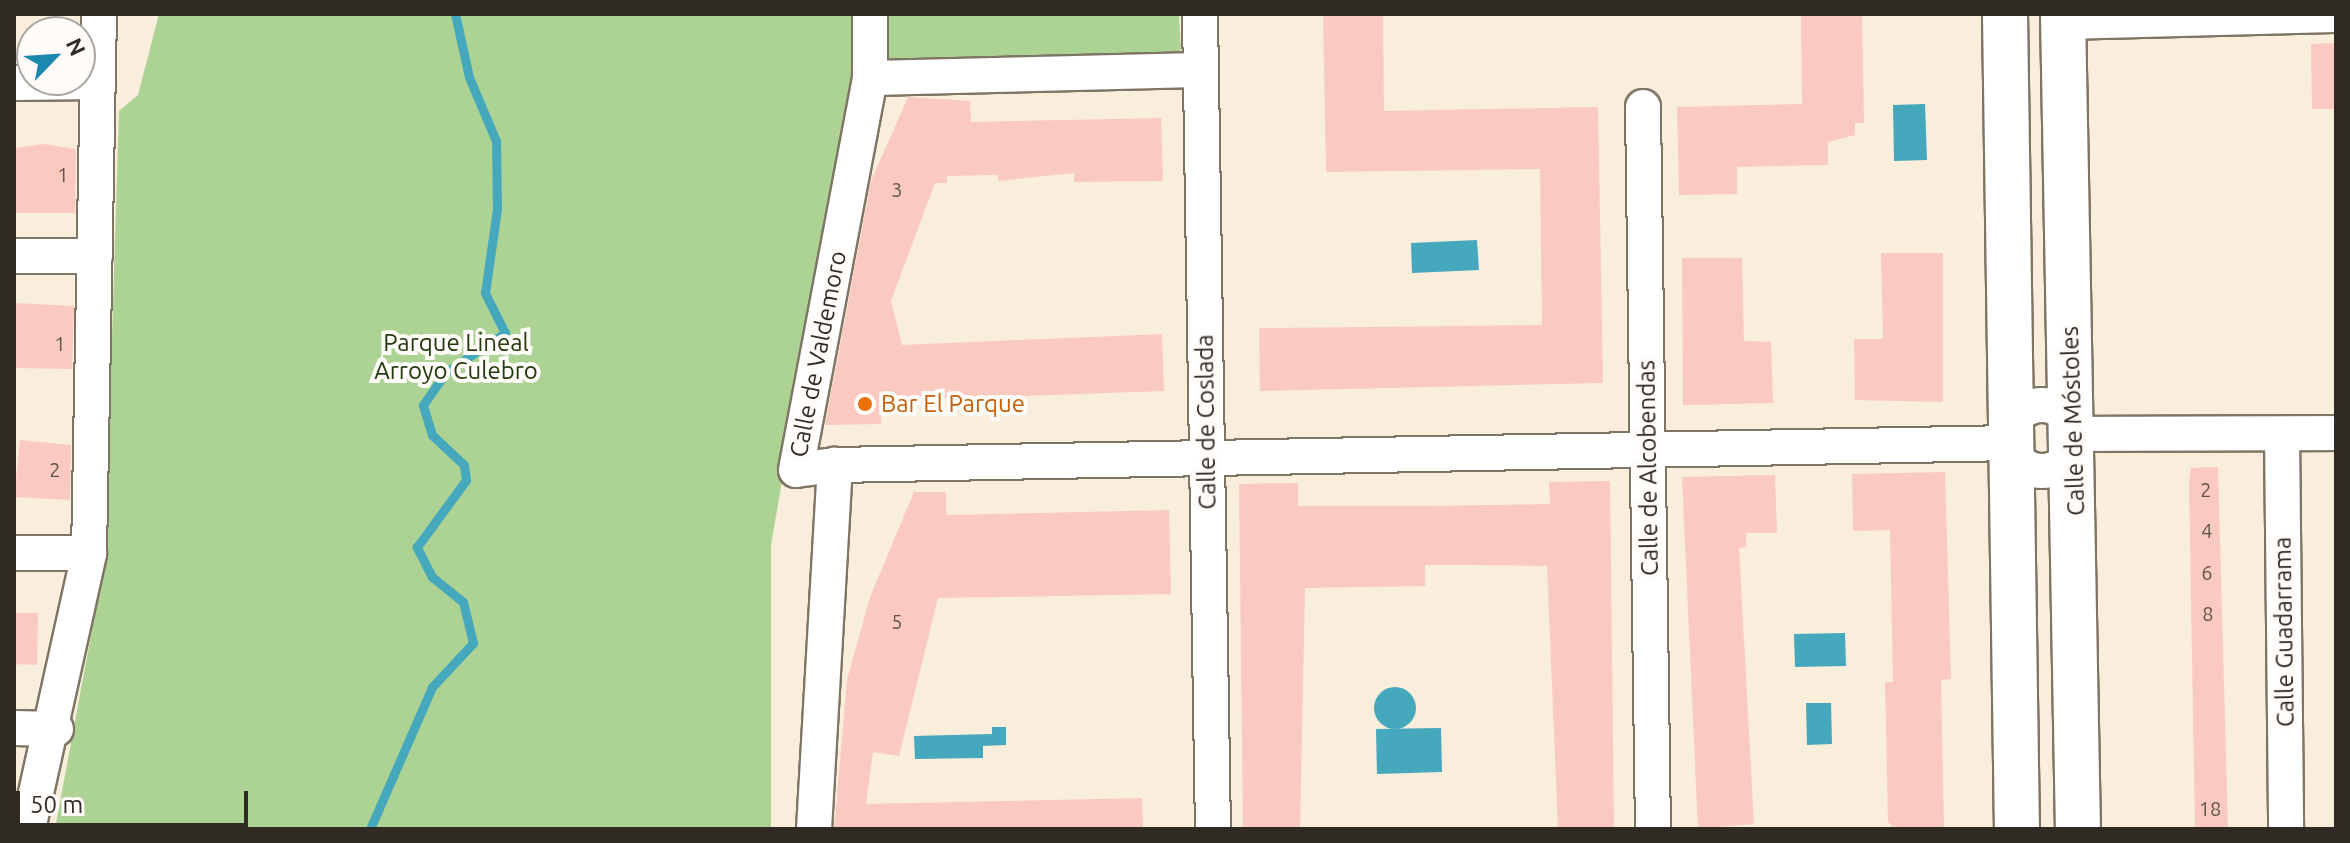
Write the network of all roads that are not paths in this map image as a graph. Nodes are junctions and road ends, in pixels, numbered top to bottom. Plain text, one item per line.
1 (99, 14) edge
2 (870, 14) edge
3 (1200, 14) edge
4 (2005, 14) edge
5 (2336, 15) edge
6 (2063, 18) edge
7 (1201, 70) junction
8 (870, 78) junction
9 (98, 82) junction
10 (14, 83) edge
11 (1643, 107) dead end
12 (14, 256) edge
13 (95, 256) junction
14 (2336, 433) edge
15 (2075, 434) junction
16 (2282, 434) junction
17 (2009, 443) junction
18 (1647, 453) junction
19 (1206, 454) junction
20 (835, 465) junction
21 (14, 553) edge
22 (89, 553) junction
23 (14, 728) edge
24 (56, 729) junction
25 (28, 829) edge
26 (814, 829) edge
27 (1213, 829) edge
28 (1653, 829) edge
29 (2017, 829) edge
30 (2078, 829) edge
31 (2286, 829) edge

1 - 9 street
2 - 8 street
3 - 7 street, Calle de Coslada
4 - 17 main road
5 - 6 street
6 - 15 main road, Calle de Móstoles
7 - 8 street
7 - 19 street, Calle de Coslada
8 - 20 street, Calle de Valdemoro
9 - 10 street
9 - 13 street
11 - 18 street, Calle de Alcobendas
12 - 13 street
13 - 22 street
14 - 16 street
15 - 16 street
15 - 17 street
15 - 17 street
15 - 30 main road, Calle de Móstoles
16 - 31 street, Calle Guadarrama
17 - 18 street
17 - 29 main road
18 - 19 street
18 - 28 street, Calle de Alcobendas
19 - 20 street
19 - 27 street, Calle de Coslada
20 - 26 street, Calle de Valdemoro
21 - 22 street
22 - 24 street
23 - 24 street
24 - 25 street

